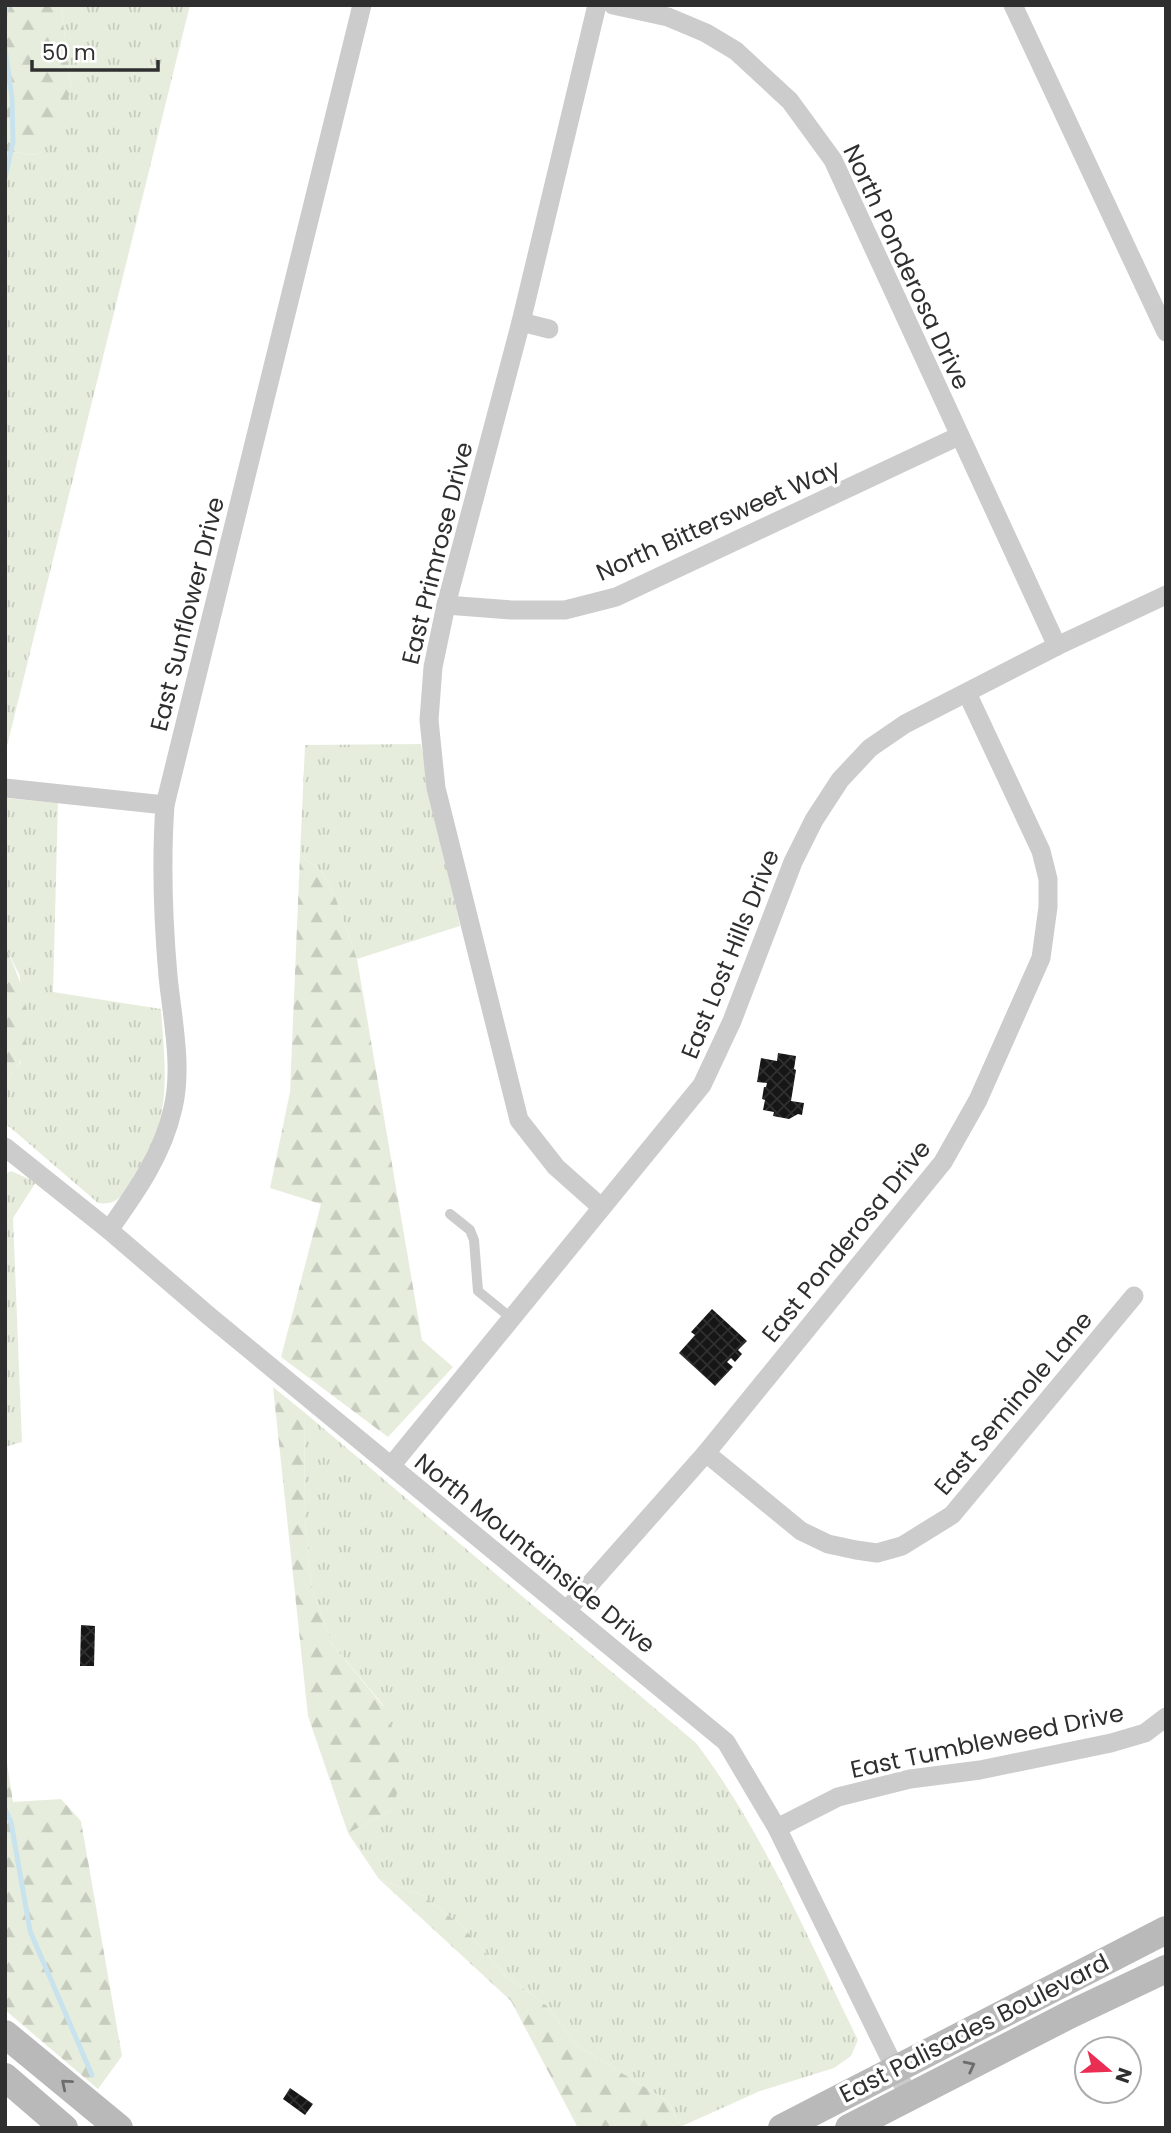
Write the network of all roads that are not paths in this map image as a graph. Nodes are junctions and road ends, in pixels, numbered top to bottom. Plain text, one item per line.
1 (362, 5) edge
2 (597, 5) edge
3 (613, 5) edge
4 (1013, 5) edge
5 (521, 322) junction
6 (549, 329) dead end
7 (1166, 332) edge
8 (959, 436) junction
9 (1166, 594) edge
10 (446, 605) junction
11 (1057, 646) junction
12 (967, 693) junction
13 (5, 788) edge
14 (165, 805) junction
15 (5, 1147) edge
16 (601, 1207) junction
17 (450, 1214) dead end
18 (109, 1230) junction
19 (1134, 1296) dead end
20 (511, 1318) junction
21 (706, 1453) junction
22 (391, 1466) junction
23 (567, 1610) junction
24 (1166, 1717) edge
25 (777, 1828) junction
26 (1166, 1930) edge
27 (1166, 1969) edge
28 (5, 2034) edge
29 (896, 2068) junction
30 (5, 2077) edge
31 (909, 2097) junction
32 (64, 2128) edge
33 (119, 2128) edge
34 (782, 2128) edge
35 (849, 2128) edge

1 - 14 street, East Sunflower Drive
2 - 5 street, East Primrose Drive
3 - 8 street, North Ponderosa Drive
4 - 7 street
5 - 6 street
5 - 10 street, East Primrose Drive
8 - 10 street, North Bittersweet Way
8 - 11 street, North Ponderosa Drive
9 - 11 street, East Lost Hills Drive
10 - 16 street, East Primrose Drive
11 - 12 street, East Lost Hills Drive
12 - 16 street, East Lost Hills Drive
12 - 21 street, East Ponderosa Drive
13 - 14 street
14 - 18 street, East Sunflower Drive
15 - 18 street, North Mountainside Drive
16 - 20 street, East Lost Hills Drive
17 - 20 lane
18 - 22 street, North Mountainside Drive
19 - 21 street, East Seminole Lane
20 - 22 street, East Lost Hills Drive
21 - 23 street, East Ponderosa Drive
22 - 23 street, North Mountainside Drive
23 - 25 street, North Mountainside Drive
24 - 25 street, East Tumbleweed Drive
25 - 29 street, North Mountainside Drive
26 - 29 street, East Palisades Boulevard
31 -> 27 street, East Palisades Boulevard
33 -> 28 street
29 - 31 street, North Mountainside Drive
29 - 34 street, East Palisades Boulevard
30 - 32 street
31 - 35 street, East Palisades Boulevard

